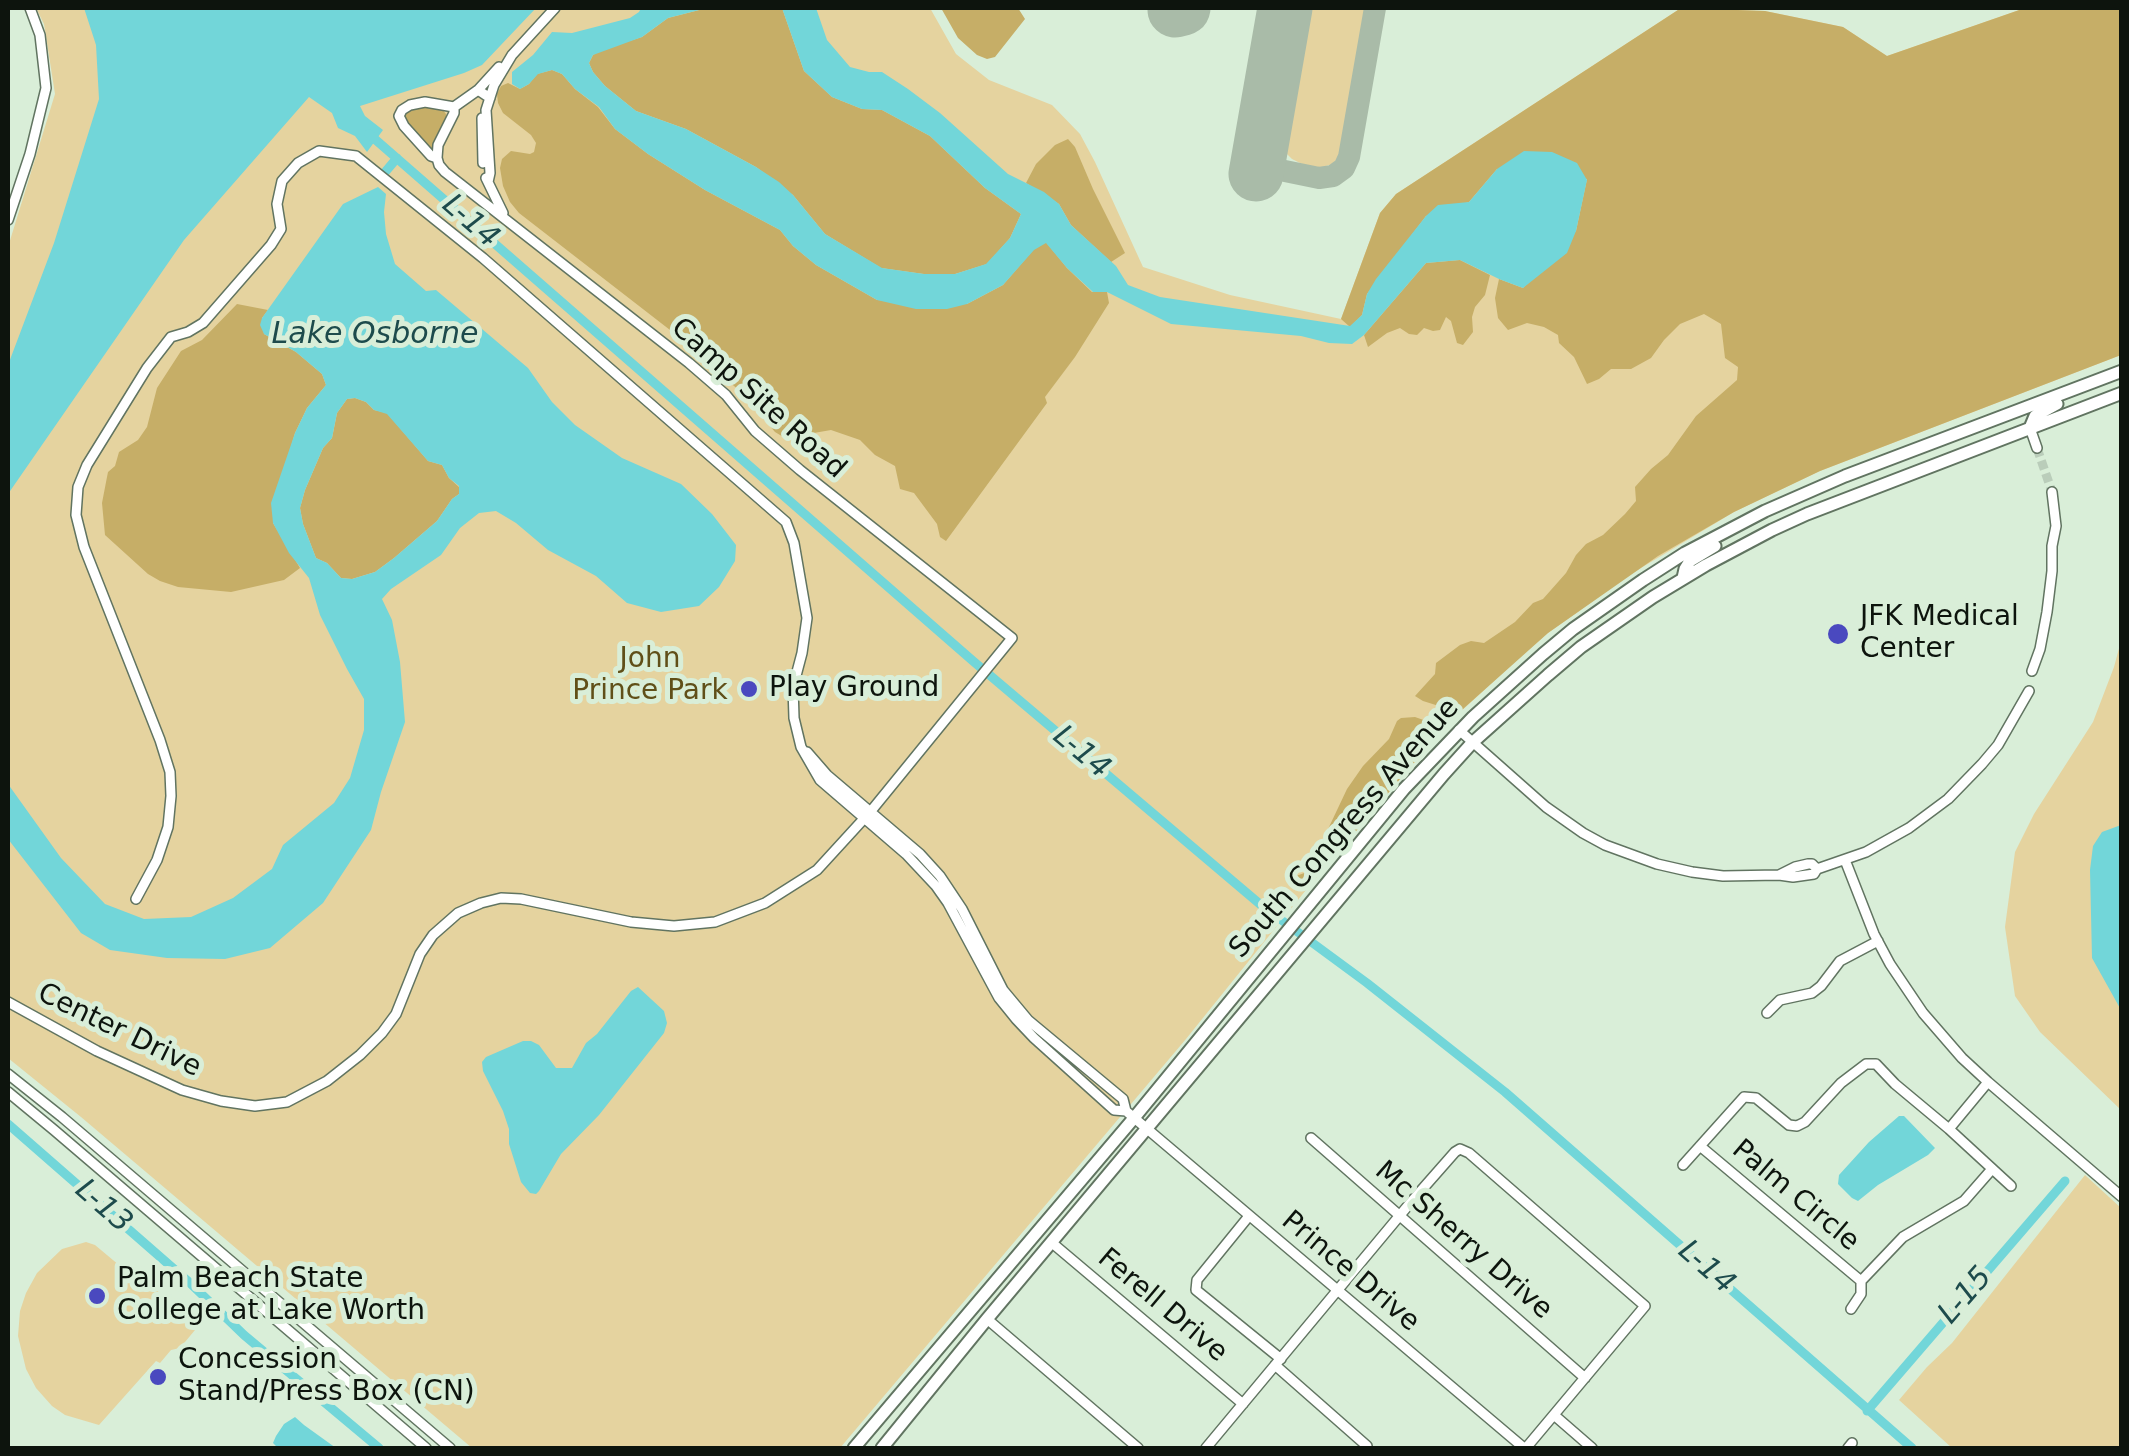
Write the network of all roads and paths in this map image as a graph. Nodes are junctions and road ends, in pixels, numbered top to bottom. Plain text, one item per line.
1 (30, 8) edge
2 (555, 8) edge
3 (512, 55) junction
4 (478, 90) junction
5 (490, 98) junction
6 (454, 107) junction
7 (437, 158) junction
8 (489, 185) junction
9 (467, 187) junction
10 (504, 216) junction
11 (8, 220) edge
12 (2122, 370) edge
13 (2122, 378) edge
14 (2122, 393) edge
15 (2030, 428) junction
16 (2037, 448) tunnel mouth
17 (2052, 492) tunnel mouth
18 (1804, 494) junction
19 (1683, 578) junction
20 (1012, 638) joint
21 (2032, 672) dead end
22 (2030, 692) dead end
23 (1460, 730) junction
24 (1472, 743) junction
25 (867, 815) junction
26 (1845, 860) junction
27 (136, 899) dead end
28 (1878, 941) junction
29 (8, 1002) edge
30 (1768, 1013) dead end
31 (8, 1074) edge
32 (1988, 1082) junction
33 (8, 1092) edge
34 (1130, 1115) junction
35 (1146, 1129) junction
36 (1950, 1129) junction
37 (1312, 1138) dead end
38 (1700, 1146) junction
39 (1682, 1165) dead end
40 (1992, 1169) junction
41 (2011, 1186) dead end
42 (2122, 1197) edge
43 (1250, 1216) junction
44 (1400, 1216) junction
45 (1051, 1242) junction
46 (998, 1280) junction
47 (1861, 1281) junction
48 (1337, 1291) junction
49 (974, 1308) junction
50 (1850, 1309) dead end
51 (987, 1319) junction
52 (966, 1344) junction
53 (1278, 1362) junction
54 (1585, 1378) junction
55 (1243, 1404) junction
56 (1554, 1415) junction
57 (1367, 1446) dead end
58 (426, 1448) edge
59 (450, 1448) edge
60 (854, 1448) edge
61 (882, 1448) edge
62 (1138, 1448) edge
63 (1206, 1448) edge
64 (1525, 1448) edge
65 (1592, 1448) edge

1 - 11 street
2 - 3 street, Camp Site Road
3 - 4 street
3 - 5 street, Camp Site Road
4 - 5 street
4 - 6 street
5 - 8 street, Camp Site Road
6 - 7 street
6 - 7 street
7 - 9 street
8 - 9 street
8 - 10 street, Camp Site Road
9 - 10 street
10 - 20 street, Camp Site Road
12 - 18 main road, South Congress Avenue
13 - 15 main road
14 - 15 main road, South Congress Avenue
15 - 16 street
15 - 19 main road, South Congress Avenue
17 - 21 street
18 - 19 main road
18 - 23 main road, South Congress Avenue
19 - 24 main road, South Congress Avenue
20 - 25 street, Center Drive
22 - 26 street
23 - 24 street
23 - 34 main road, South Congress Avenue
24 - 26 street
24 - 35 main road, South Congress Avenue
25 - 27 street, Prince Drive
25 - 29 street, Center Drive
25 - 34 street, Prince Drive
26 - 28 street
28 - 30 street
28 - 32 street
31 - 59 street
32 - 36 street
32 - 42 street
33 - 58 street
34 - 35 street, Prince Drive
34 - 46 main road, South Congress Avenue
35 - 43 street, Prince Drive
35 - 45 main road, South Congress Avenue
36 - 38 street, Palm Circle
36 - 40 street, Palm Circle
37 - 44 street, Mc Sherry Drive
38 - 39 street, Palm Circle
38 - 47 street, Palm Circle
40 - 41 street, Palm Circle
40 - 47 street, Palm Circle
43 - 48 street, Prince Drive
43 - 53 street
44 - 48 street
44 - 54 street, Mc Sherry Drive
44 - 54 street
45 - 51 main road, South Congress Avenue
45 - 55 street, Ferell Drive
46 - 49 main road, South Congress Avenue
46 - 51 main road
47 - 50 street, Palm Circle
48 - 53 street
48 - 64 street, Prince Drive
49 - 52 main road
49 - 60 main road, South Congress Avenue
51 - 52 main road, South Congress Avenue
51 - 62 street
52 - 61 main road, South Congress Avenue
53 - 55 street
53 - 57 street
54 - 56 street
55 - 63 street
56 - 64 street
56 - 65 street

